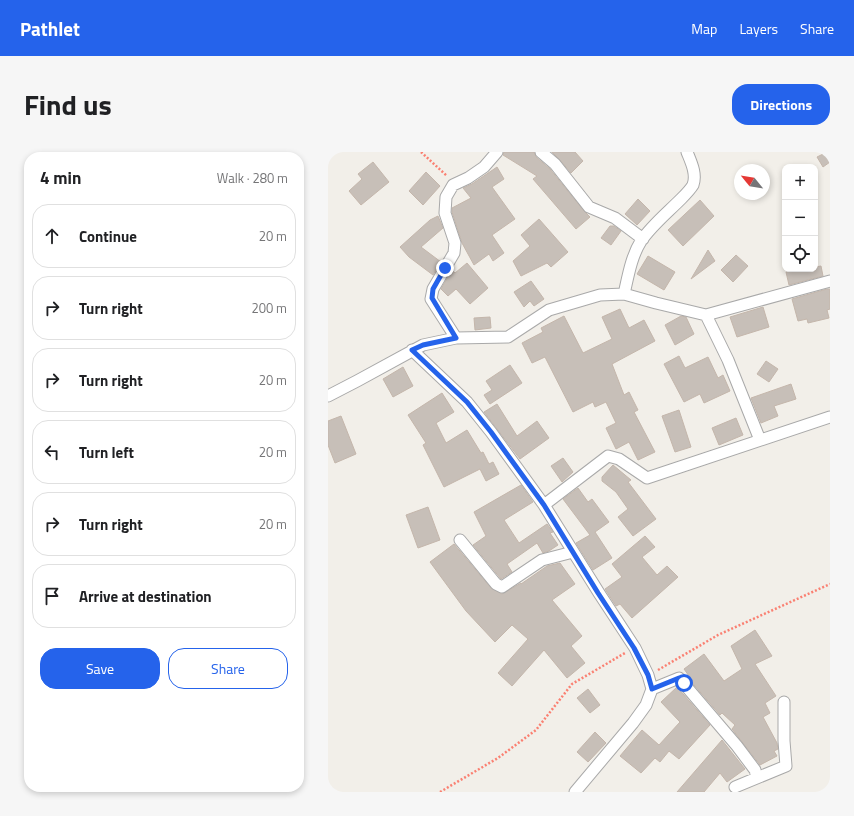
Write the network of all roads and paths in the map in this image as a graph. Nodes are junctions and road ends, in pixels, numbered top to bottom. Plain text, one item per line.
1 (421, 152) edge
2 (497, 152) edge
3 (541, 152) edge
4 (687, 152) edge
5 (453, 185) junction
6 (643, 239) junction
7 (830, 281) edge
8 (624, 294) junction
9 (706, 315) junction
10 (456, 338) junction
11 (412, 350) junction
12 (328, 396) edge
13 (830, 417) edge
14 (760, 440) junction
15 (544, 505) junction
16 (460, 540) dead end
17 (573, 552) junction
18 (830, 584) edge
19 (634, 648) junction
20 (648, 675) junction
21 (652, 689) junction
22 (784, 702) dead end
23 (757, 778) junction
24 (736, 787) dead end
25 (440, 792) edge
26 (575, 792) edge

1 - 5 path
2 - 5 street
3 - 6 street
4 - 6 street
5 - 10 street
6 - 8 street
7 - 9 street
8 - 9 street
8 - 10 street
9 - 14 street
10 - 11 street
11 - 12 street
11 - 15 street
13 - 14 street
14 - 15 street
15 - 17 street
16 - 17 street
17 - 19 street
18 - 20 path
19 - 20 street
19 - 25 path
20 - 21 street
21 - 23 street
21 - 26 street
22 - 23 street
23 - 24 street

